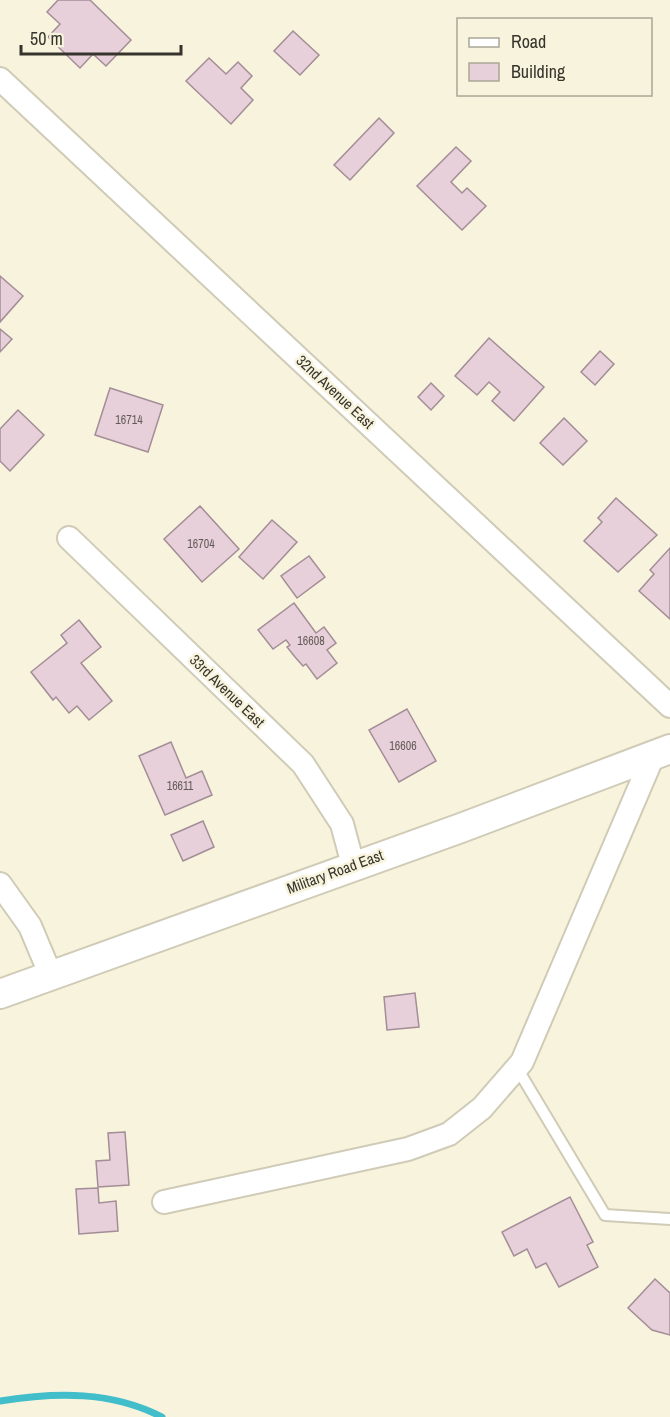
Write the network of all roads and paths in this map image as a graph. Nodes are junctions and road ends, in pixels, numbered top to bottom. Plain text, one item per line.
1 (0, 80) edge
2 (69, 538) dead end
3 (670, 706) edge
4 (662, 753) edge
5 (353, 865) junction
6 (0, 884) edge
7 (51, 976) junction
8 (0, 994) edge
9 (517, 1068) junction
10 (164, 1202) dead end
11 (670, 1219) edge

1 - 3 street, 32nd Avenue East
2 - 5 street, 33rd Avenue East
4 - 5 street, Military Road East
4 - 9 street
5 - 7 street, Military Road East
6 - 7 street
7 - 8 street, Military Road East
9 - 10 street
9 - 11 lane

